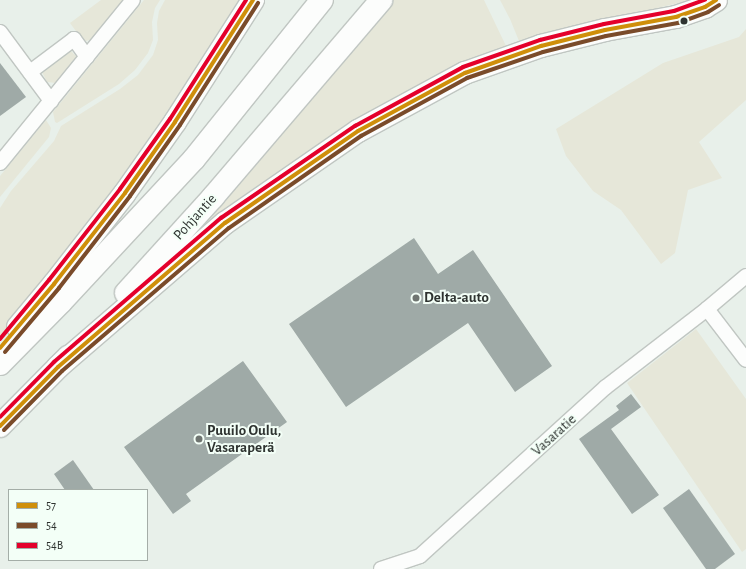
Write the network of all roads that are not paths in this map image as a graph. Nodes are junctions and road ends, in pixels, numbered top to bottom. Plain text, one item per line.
1 (133, 0) edge
2 (253, 0) edge
3 (322, 0) edge
4 (381, 0) edge
5 (716, 0) edge
6 (0, 32) edge
7 (87, 57) junction
8 (30, 72) junction
9 (51, 101) junction
10 (0, 163) edge
11 (746, 276) edge
12 (707, 309) junction
13 (0, 348) edge
14 (746, 360) edge
15 (0, 364) edge
16 (58, 368) junction
17 (0, 426) edge
18 (405, 565) edge
19 (381, 569) edge

1 - 7 street
2 - 13 highway
3 - 15 highway
4 - 16 highway, Pohjantie
5 - 16 highway
6 - 8 street
7 - 8 street
7 - 9 street
8 - 9 street
9 - 10 street
11 - 12 street, Vasaratie
12 - 14 street
12 - 18 street, Vasaratie
16 - 17 highway, Pohjantie
18 - 19 street, Vasaratie

